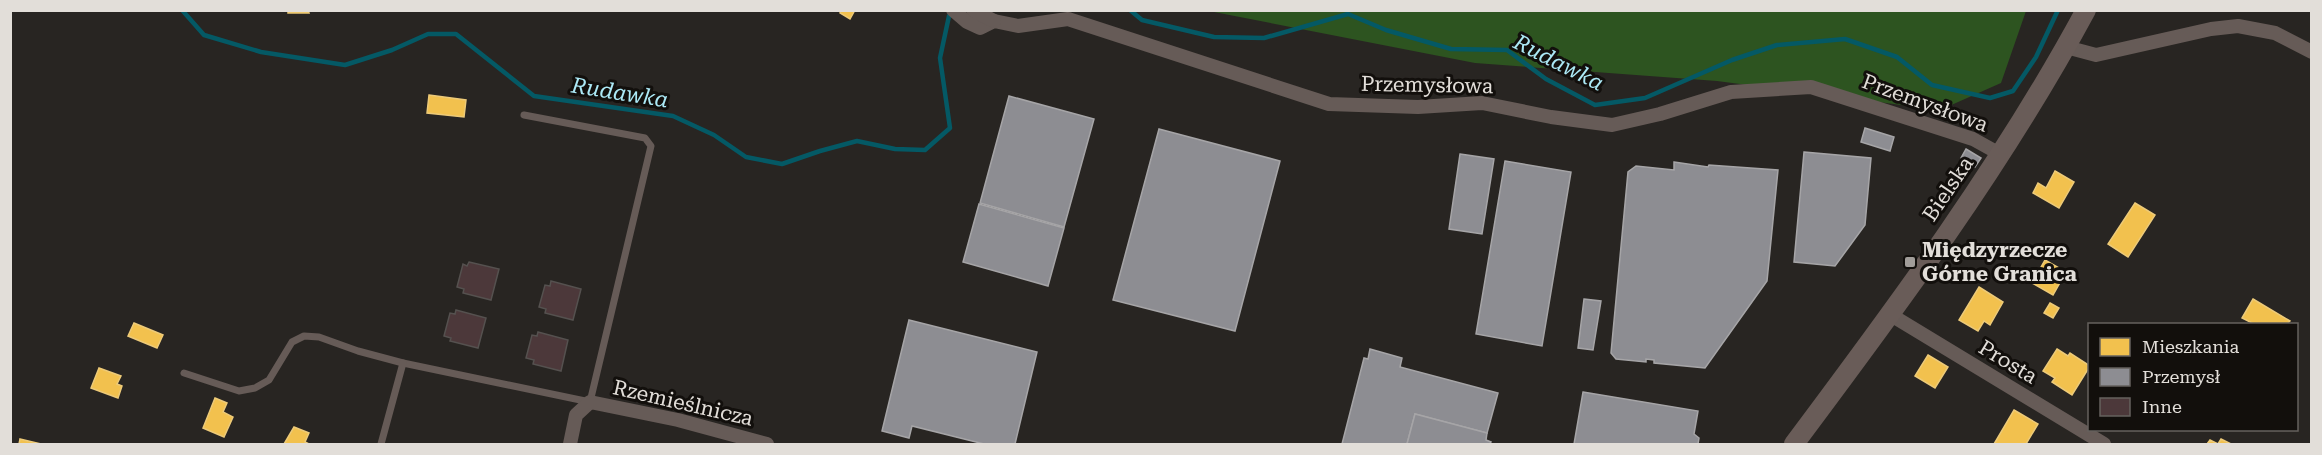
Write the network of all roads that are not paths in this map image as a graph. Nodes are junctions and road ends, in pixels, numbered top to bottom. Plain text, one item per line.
1 (953, 10) edge
2 (2086, 10) edge
3 (970, 16) edge
4 (2066, 47) junction
5 (2312, 52) edge
6 (524, 115) dead end
7 (2000, 154) junction
8 (1891, 315) junction
9 (403, 363) junction
10 (184, 373) dead end
11 (590, 402) junction
12 (381, 444) edge
13 (570, 444) edge
14 (766, 444) edge
15 (1794, 444) edge
16 (2104, 444) edge

1 - 3 street, Przemysłowa
2 - 4 street, Bielska
3 - 7 street, Przemysłowa
4 - 5 street
4 - 7 street, Bielska
6 - 11 lane
7 - 8 street, Bielska
8 - 15 street, Bielska
8 - 16 street, Prosta
9 - 10 lane
9 - 11 lane
9 - 12 lane
11 - 13 street
11 - 14 street, Rzemieślnicza

